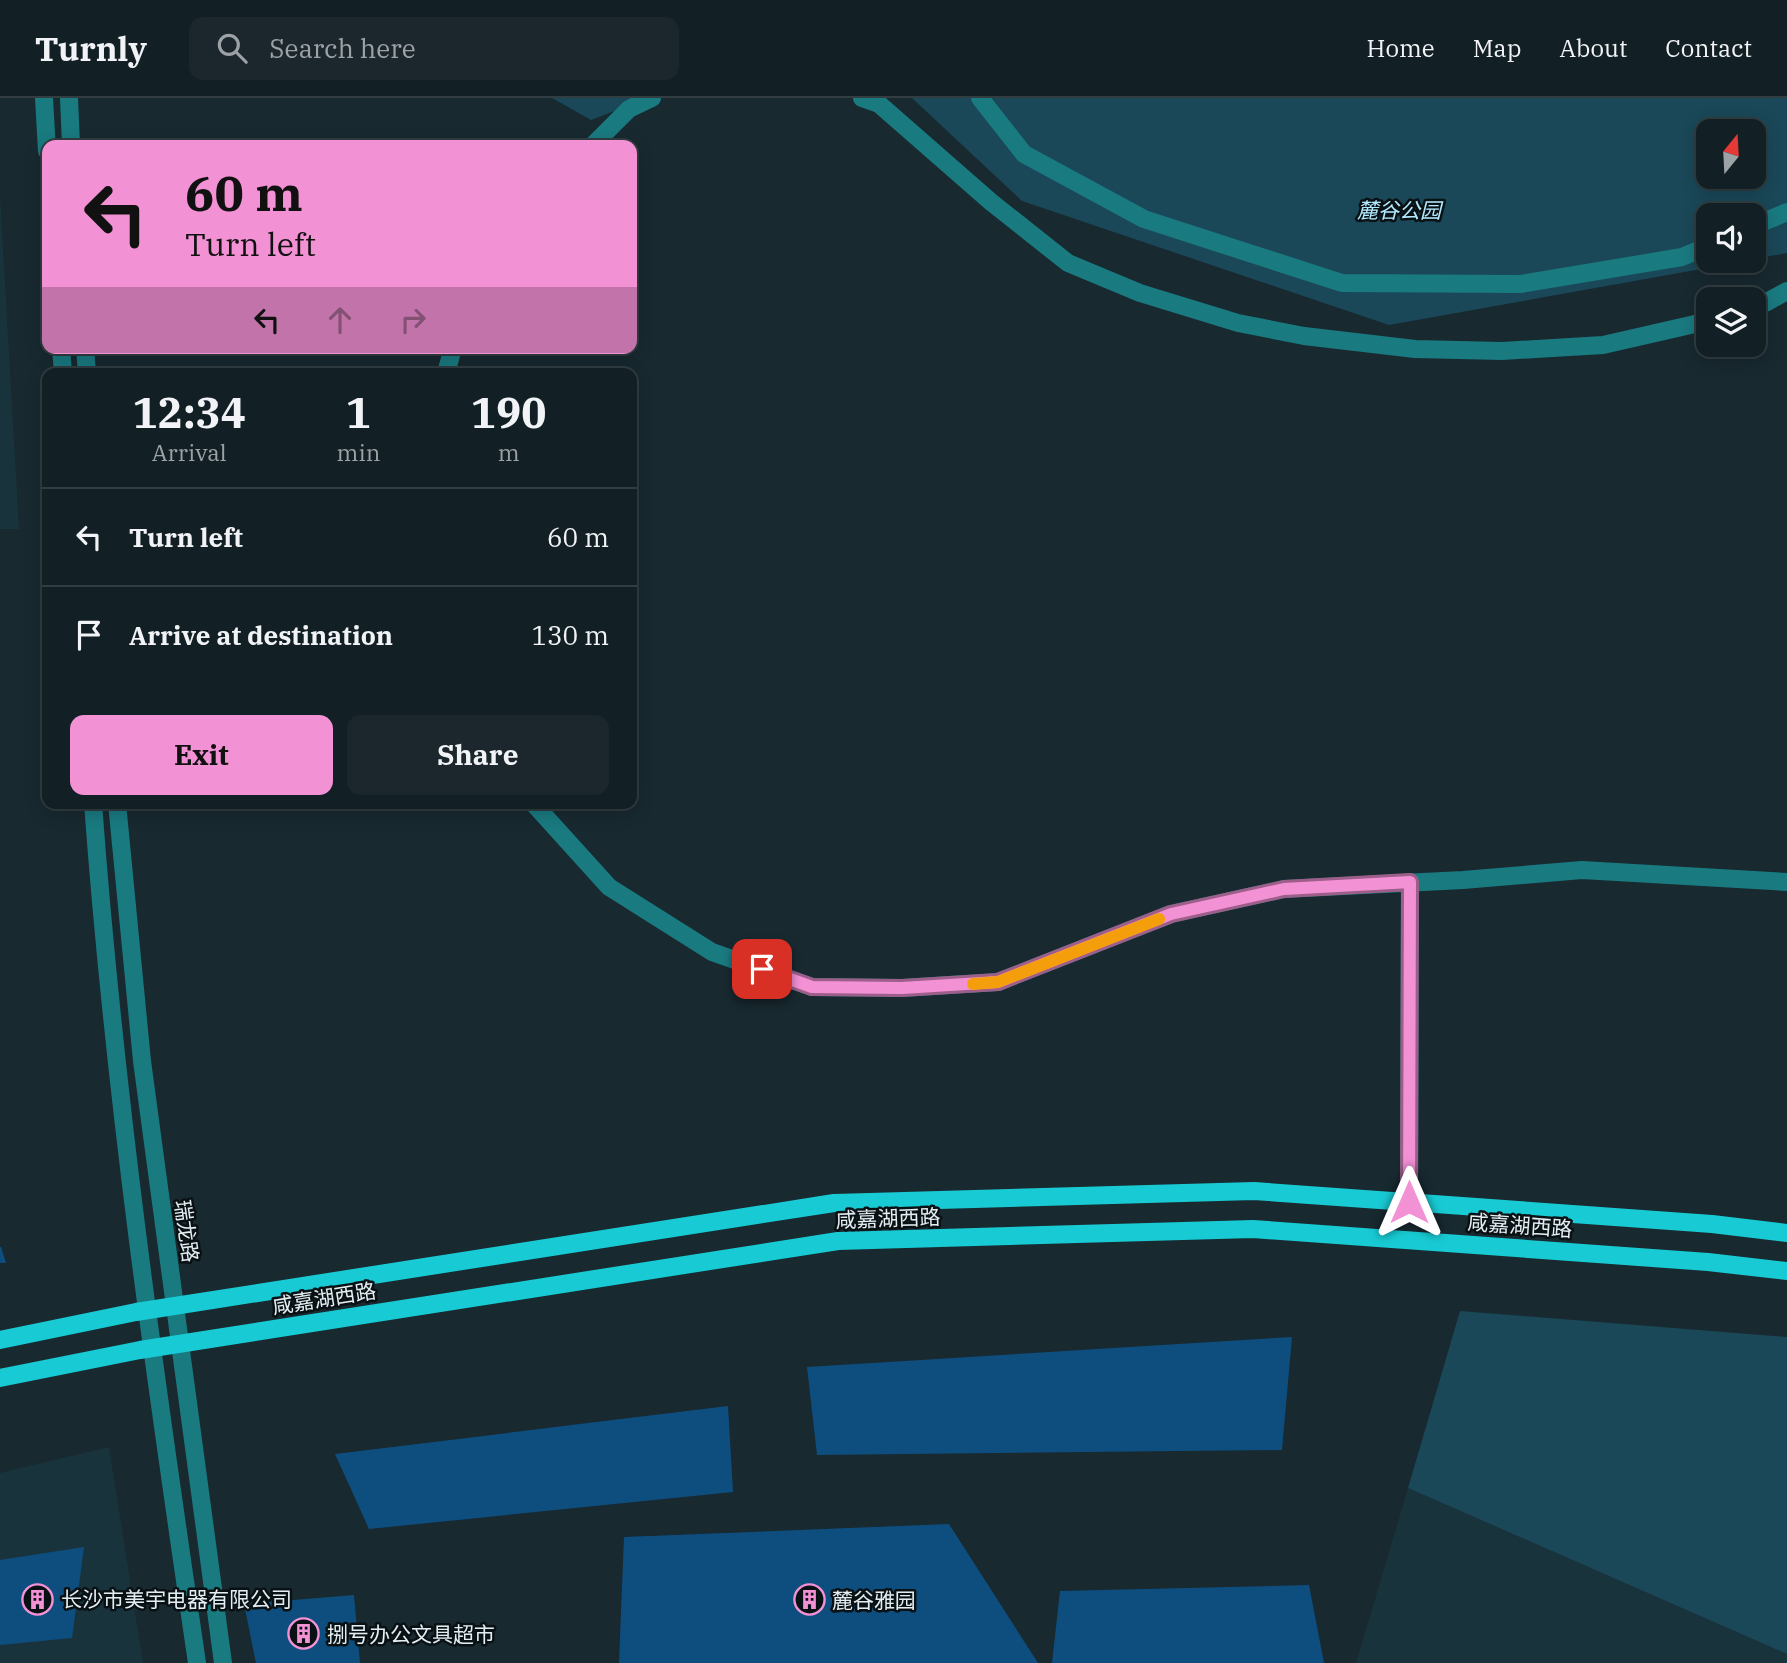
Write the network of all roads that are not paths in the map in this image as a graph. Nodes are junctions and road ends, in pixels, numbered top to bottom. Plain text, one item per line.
1 (44, 98) edge
2 (69, 98) edge
3 (652, 98) edge
4 (862, 98) edge
5 (979, 98) edge
6 (46, 140) edge
7 (71, 140) edge
8 (598, 140) edge
9 (1787, 212) edge
10 (1766, 221) edge
11 (1696, 251) edge
12 (1787, 291) edge
13 (1766, 302) edge
14 (1696, 324) edge
15 (94, 809) edge
16 (118, 809) edge
17 (538, 809) edge
18 (1410, 882) junction
19 (1787, 882) edge
20 (1409, 1202) junction
21 (1787, 1233) edge
22 (1787, 1271) edge
23 (174, 1306) junction
24 (147, 1310) junction
25 (0, 1340) edge
26 (179, 1344) junction
27 (152, 1348) junction
28 (0, 1378) edge
29 (197, 1663) edge
30 (223, 1663) edge

1 - 6 street
2 - 7 street
3 - 8 street
4 - 14 street
5 - 11 street
9 - 10 street
12 - 13 street
15 - 24 street
16 - 23 street, 瑞龙路
17 - 18 street
18 - 19 street
18 - 20 street
20 - 21 main road, 咸嘉湖西路
20 - 23 main road, 咸嘉湖西路
22 - 26 main road, 咸嘉湖西路
23 - 24 main road, 咸嘉湖西路
23 - 26 street, 瑞龙路
24 - 25 main road, 咸嘉湖西路
24 - 27 street
26 - 27 main road, 咸嘉湖西路
26 - 30 street, 瑞龙路
27 - 28 main road, 咸嘉湖西路
27 - 29 street

